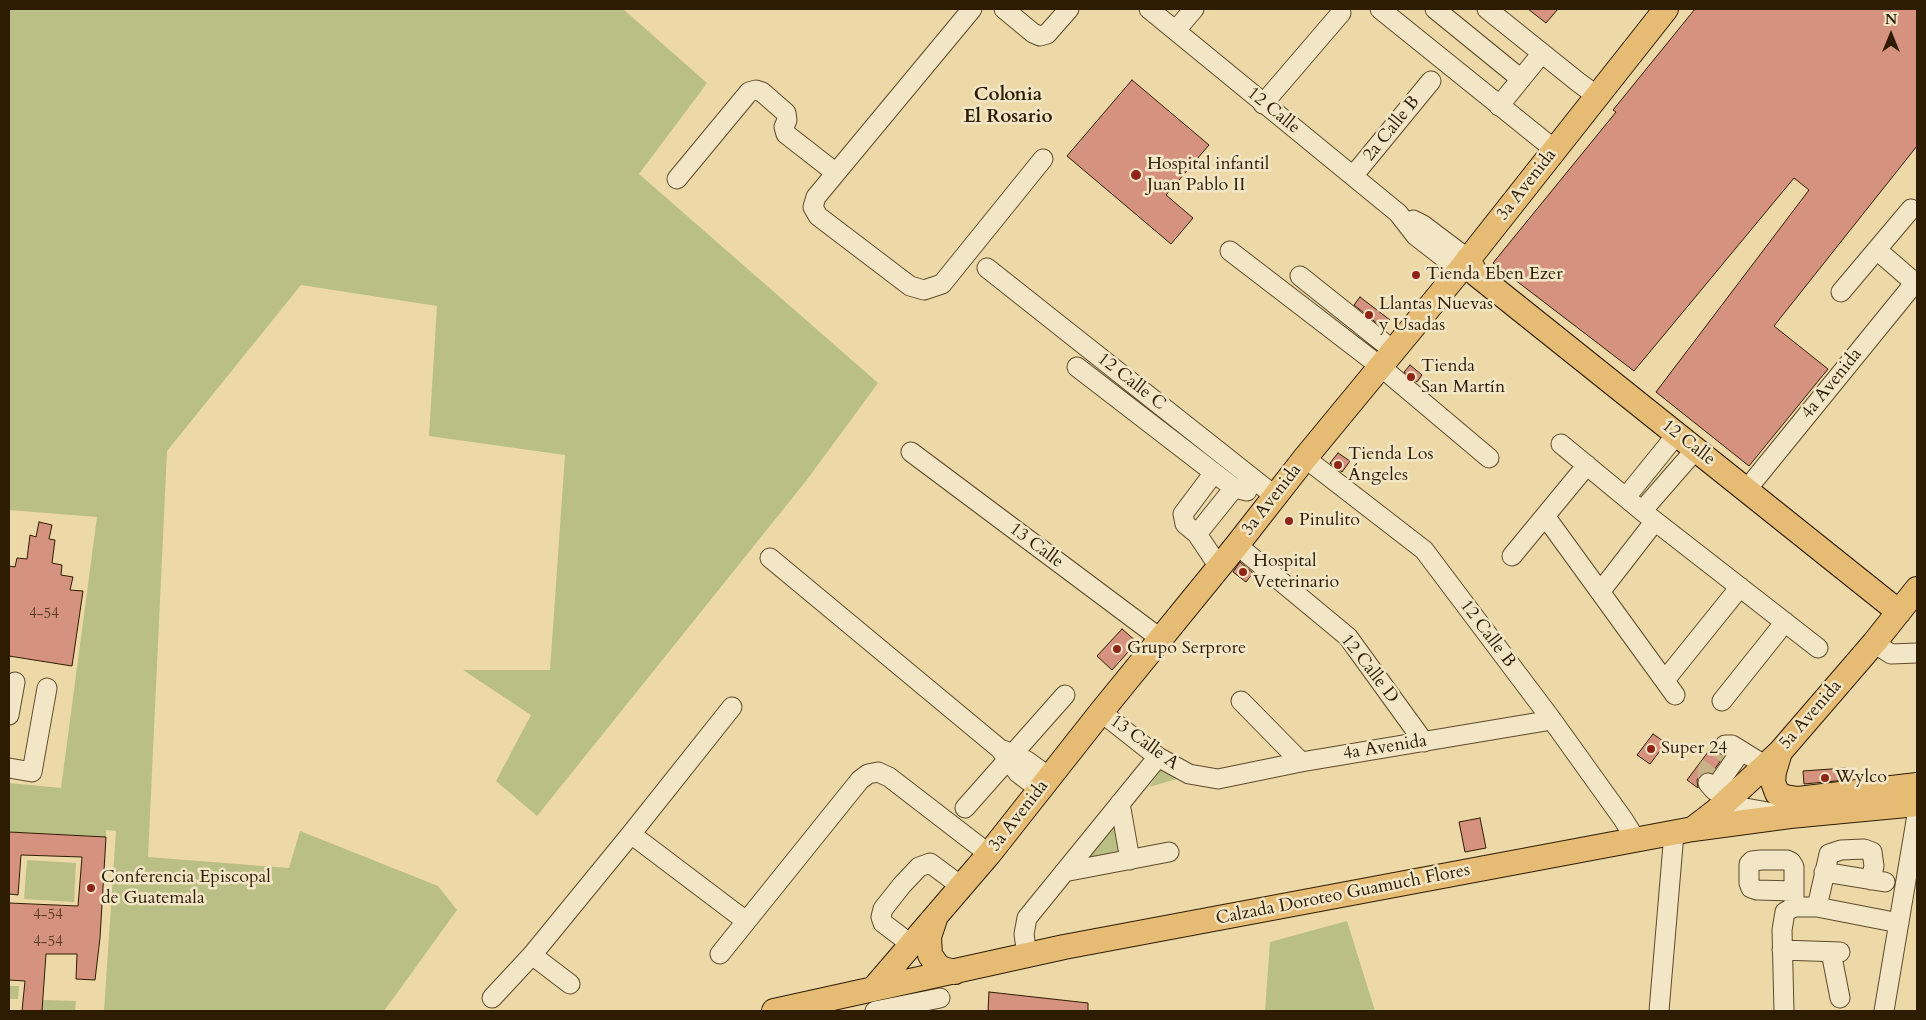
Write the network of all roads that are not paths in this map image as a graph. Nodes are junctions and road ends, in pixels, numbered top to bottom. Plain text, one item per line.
1 (972, 9) edge
2 (1004, 9) edge
3 (1069, 9) edge
4 (1149, 9) edge
5 (1194, 9) edge
6 (1380, 9) edge
7 (1435, 9) edge
8 (1487, 9) edge
9 (1666, 9) edge
10 (1341, 12) dead end
11 (1176, 30) junction
12 (1542, 53) junction
13 (1521, 79) junction
14 (1431, 81) dead end
15 (1598, 96) junction
16 (1263, 104) junction
17 (1499, 106) junction
18 (1554, 150) junction
19 (1043, 159) dead end
20 (836, 173) junction
21 (1353, 176) junction
22 (677, 179) dead end
23 (1908, 207) edge
24 (1877, 250) junction
25 (1230, 251) dead end
26 (987, 268) dead end
27 (1468, 268) junction
28 (1300, 276) dead end
29 (1916, 281) edge
30 (1842, 292) dead end
31 (1387, 359) junction
32 (1077, 367) dead end
33 (1677, 434) junction
34 (1561, 444) dead end
35 (1696, 449) junction
36 (911, 452) dead end
37 (1305, 458) junction
38 (1489, 458) dead end
39 (1586, 465) junction
40 (1648, 470) junction
41 (1214, 474) junction
42 (1666, 484) junction
43 (1234, 488) junction
44 (1747, 489) junction
45 (1275, 496) junction
46 (1626, 497) junction
47 (1545, 516) junction
48 (1649, 516) junction
49 (1197, 534) junction
50 (1237, 545) junction
51 (1512, 556) dead end
52 (770, 558) dead end
53 (1219, 567) junction
54 (1740, 587) junction
55 (1917, 589) edge
56 (1600, 592) junction
57 (1899, 612) junction
58 (1785, 622) junction
59 (1161, 639) junction
60 (1874, 643) junction
61 (1818, 648) dead end
62 (1917, 653) edge
63 (15, 682) dead end
64 (47, 688) dead end
65 (1064, 695) dead end
66 (1241, 701) dead end
67 (1722, 701) dead end
68 (732, 707) dead end
69 (1101, 712) junction
70 (9, 715) edge
71 (1552, 720) junction
72 (1424, 742) junction
73 (1007, 755) junction
74 (1158, 757) junction
75 (1773, 759) junction
76 (1301, 762) junction
77 (9, 768) edge
78 (1218, 779) joint
79 (1044, 783) junction
80 (1917, 785) edge
81 (1717, 791) junction
82 (1120, 802) junction
83 (1917, 804) edge
84 (1794, 807) junction
85 (965, 808) dead end
86 (1917, 814) edge
87 (1683, 831) junction
88 (631, 834) junction
89 (1636, 840) junction
90 (1168, 852) dead end
91 (989, 854) junction
92 (1130, 860) junction
93 (1064, 872) junction
94 (1824, 872) junction
95 (961, 886) junction
96 (1817, 906) junction
97 (937, 915) junction
98 (746, 921) junction
99 (1898, 923) junction
100 (912, 944) junction
101 (1782, 950) junction
102 (720, 954) dead end
103 (532, 955) junction
104 (1027, 956) junction
105 (570, 984) dead end
106 (874, 988) junction
107 (944, 989) edge
108 (492, 998) dead end
109 (1840, 998) dead end
110 (785, 1010) edge
111 (875, 1011) edge
112 (1659, 1011) edge
113 (1784, 1011) edge
114 (1884, 1011) edge

1 - 20 street
2 - 3 street
4 - 11 street, 12 Calle
5 - 11 street
6 - 17 street
7 - 13 street
8 - 12 street
9 - 15 main road, 3a Avenida
10 - 16 street
11 - 16 street, 12 Calle
12 - 13 street
12 - 15 street
13 - 17 street
14 - 21 street, 2a Calle B
15 - 18 main road, 3a Avenida
16 - 21 street, 12 Calle
17 - 18 street
18 - 27 main road, 3a Avenida
19 - 20 street
20 - 22 street
21 - 27 street, 12 Calle
23 - 24 street
24 - 29 street
24 - 30 street
25 - 31 street
26 - 45 street, 12 Calle C
27 - 31 main road, 3a Avenida
27 - 33 main road, 12 Calle
28 - 31 street
29 - 44 street, 4a Avenida
31 - 37 main road, 3a Avenida
31 - 38 street
32 - 41 street
33 - 35 main road, 12 Calle
33 - 40 street
34 - 39 street
35 - 42 street
35 - 44 main road, 12 Calle
36 - 59 street, 13 Calle
37 - 45 main road, 3a Avenida
37 - 71 street, 12 Calle B
39 - 46 street
39 - 47 street
40 - 42 street
40 - 46 street
41 - 43 street
41 - 49 street
42 - 48 street
43 - 45 street
43 - 49 street
44 - 57 main road, 12 Calle
45 - 50 main road, 3a Avenida
46 - 48 street
47 - 51 street
47 - 56 street
48 - 54 street
48 - 56 street
49 - 53 street
50 - 53 main road, 3a Avenida
50 - 72 street, 12 Calle D
52 - 73 street
53 - 59 main road, 3a Avenida
54 - 56 street
54 - 58 street
55 - 57 main road, 5a Avenida
57 - 60 main road, 5a Avenida
58 - 61 street
58 - 67 street
59 - 69 main road, 3a Avenida
60 - 62 street
60 - 75 main road, 5a Avenida
63 - 70 street
64 - 77 street
65 - 73 street
66 - 76 street
68 - 88 street
69 - 74 street, 13 Calle A
69 - 79 main road, 3a Avenida
71 - 72 street, 4a Avenida
71 - 89 street, 12 Calle B
72 - 76 street, 4a Avenida
73 - 79 street
73 - 85 street
74 - 78 street, 13 Calle A
74 - 82 street
75 - 81 main road, 5a Avenida
75 - 81 street
75 - 84 main road, Calzada Doroteo Guamuch Flores
76 - 78 street, 4a Avenida
79 - 91 main road, 3a Avenida
80 - 84 main road, Calzada Doroteo Guamuch Flores
81 - 84 street
81 - 87 main road, 5a Avenida
82 - 92 street
82 - 93 street
83 - 84 main road, Calzada Doroteo Guamuch Flores
84 - 87 main road, Calzada Doroteo Guamuch Flores
86 - 99 street
87 - 89 main road, Calzada Doroteo Guamuch Flores
87 - 112 street
88 - 98 street
88 - 103 street
89 - 104 main road, Calzada Doroteo Guamuch Flores
90 - 92 street
91 - 95 main road, 3a Avenida
91 - 98 street
92 - 93 street
93 - 104 street
94 - 94 street
94 - 96 street
95 - 97 main road, 3a Avenida
95 - 100 street
96 - 99 street
96 - 101 street
97 - 100 main road, 3a Avenida
97 - 107 main road
98 - 102 street
99 - 114 street
100 - 106 main road, 3a Avenida
101 - 109 street
101 - 113 street
103 - 105 street
103 - 108 street
104 - 107 main road, Calzada Doroteo Guamuch Flores
106 - 107 main road, Calzada Doroteo Guamuch Flores
106 - 110 main road, Calzada Doroteo Guamuch Flores
107 - 111 street

